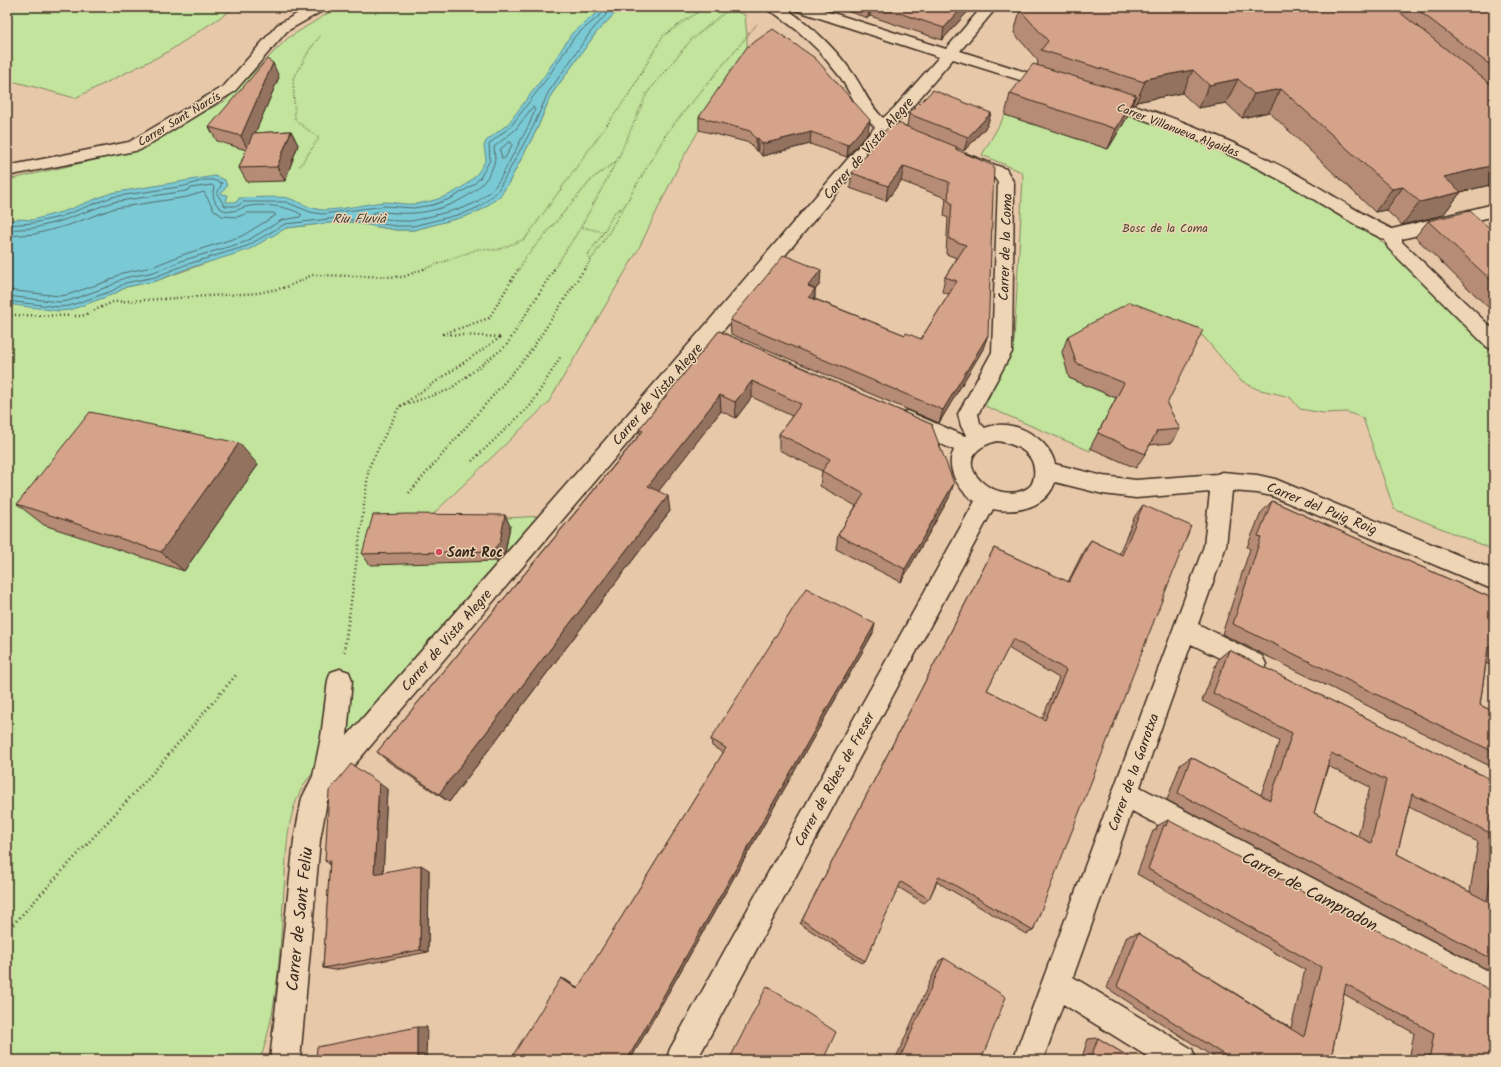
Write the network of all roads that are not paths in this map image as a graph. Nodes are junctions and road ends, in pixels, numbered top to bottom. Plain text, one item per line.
1 (319, 7) edge
2 (800, 7) edge
3 (990, 7) edge
4 (779, 8) edge
5 (950, 54) junction
6 (1068, 90) edge
7 (1090, 97) edge
8 (884, 126) junction
9 (912, 138) edge
10 (954, 154) edge
11 (7, 171) edge
12 (1494, 210) edge
13 (1394, 241) junction
14 (1494, 342) edge
15 (888, 411) edge
16 (973, 441) junction
17 (1047, 471) junction
18 (1222, 481) junction
19 (988, 498) junction
20 (1494, 580) edge
21 (1184, 629) junction
22 (1276, 675) edge
23 (340, 680) road end
24 (324, 781) junction
25 (1125, 792) junction
26 (1056, 984) junction
27 (1494, 990) edge
28 (285, 1060) edge
29 (681, 1060) edge
30 (1028, 1060) edge
31 (1181, 1060) edge

1 - 11 street, Carrer Sant Narcís
2 - 5 street
3 - 5 street, Carrer de Vista Alegre
4 - 8 street
5 - 6 street
5 - 8 street, Carrer de Vista Alegre
7 - 13 street, Carrer Villanueva Algaidas
8 - 9 street
8 - 24 street, Carrer de Vista Alegre
10 - 16 street, Carrer de la Coma
12 - 13 street
13 - 14 street
15 - 16 street
16 - 17 street
16 - 19 street
17 - 18 street, Carrer del Puig Roig
17 - 19 street
18 - 20 street, Carrer del Puig Roig
18 - 21 street, Carrer de la Garrotxa
19 - 29 street, Carrer de Ribes de Freser
21 - 22 street
21 - 25 street, Carrer de la Garrotxa
23 - 24 street
24 - 28 street, Carrer de Sant Feliu
25 - 26 street, Carrer de la Garrotxa
25 - 27 street, Carrer de Camprodon
26 - 30 street, Carrer de la Garrotxa
26 - 31 street

